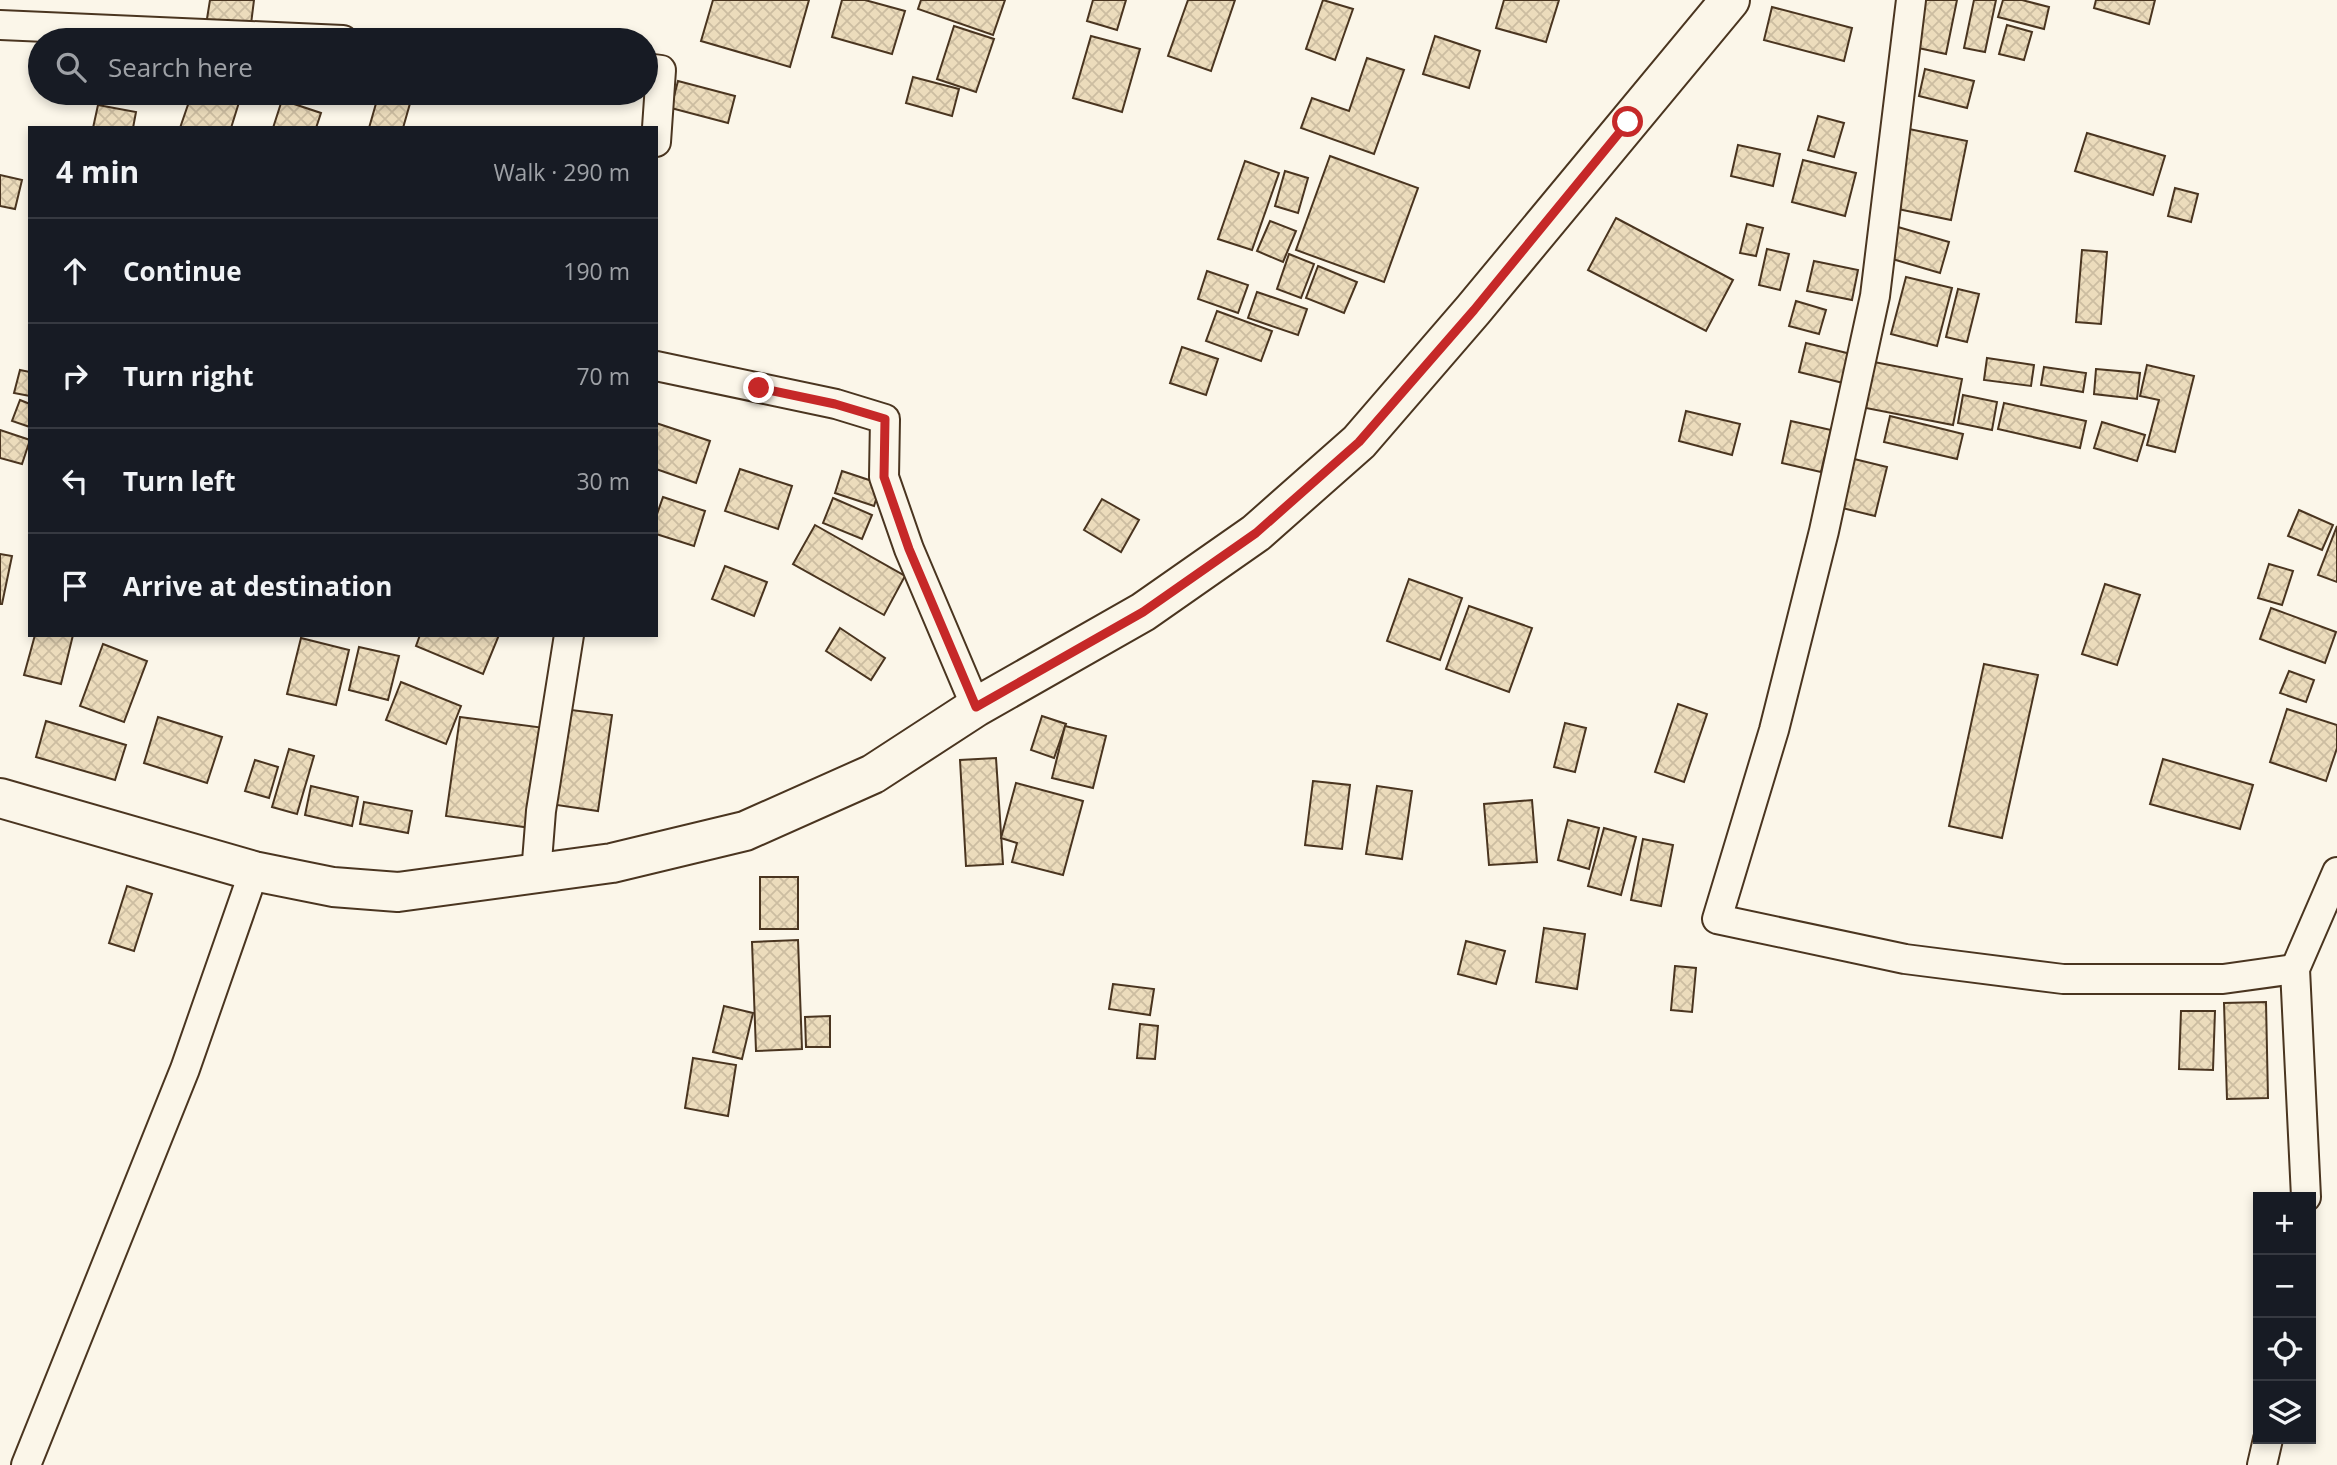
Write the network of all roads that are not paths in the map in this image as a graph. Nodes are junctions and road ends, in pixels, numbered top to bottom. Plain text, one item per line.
1 (1730, 0) edge
2 (1912, 0) edge
3 (0, 25) edge
4 (68, 28) edge
5 (658, 70) edge
6 (657, 126) edge
7 (658, 366) edge
8 (569, 637) edge
9 (976, 707) junction
10 (0, 798) edge
11 (254, 871) junction
12 (2337, 872) edge
13 (536, 874) junction
14 (2295, 969) junction
15 (2306, 1192) edge
16 (2267, 1444) edge
17 (26, 1465) edge
18 (2262, 1465) edge

1 - 9 main road
2 - 14 street
3 - 4 street
5 - 6 street
7 - 9 street
8 - 13 street
9 - 13 main road
10 - 11 main road
11 - 13 main road
11 - 17 street
12 - 14 street
14 - 15 street
16 - 18 street

